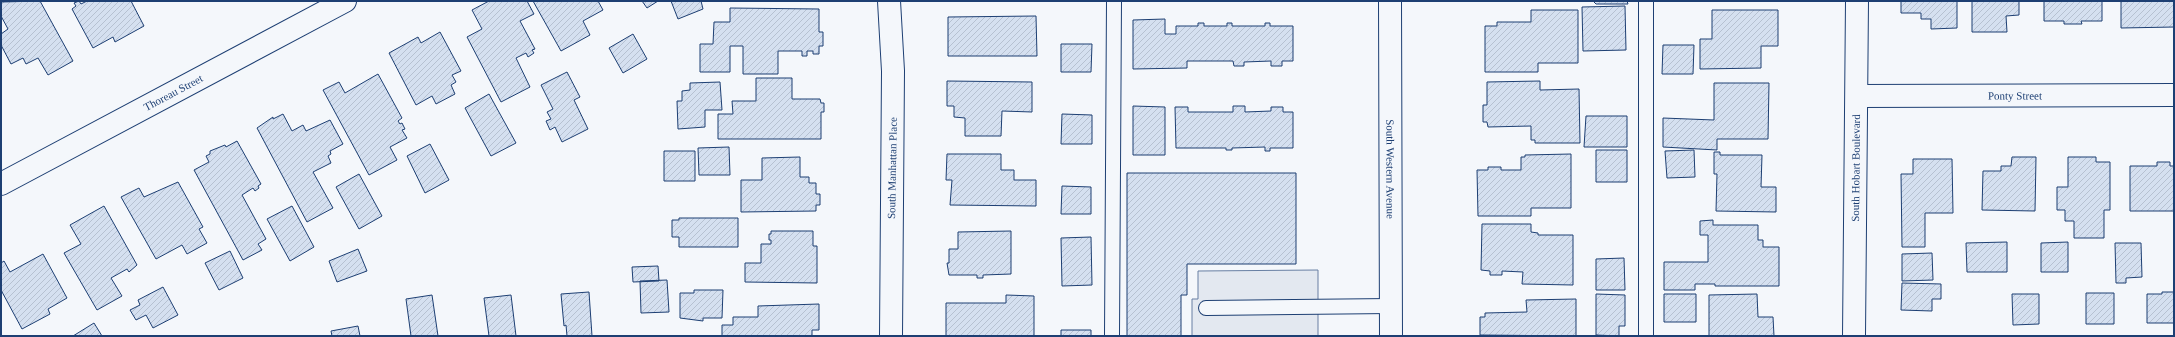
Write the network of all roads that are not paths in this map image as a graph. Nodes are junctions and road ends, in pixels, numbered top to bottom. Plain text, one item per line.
1 (345, 1) edge
2 (889, 1) edge
3 (1114, 1) edge
4 (1390, 1) edge
5 (1646, 1) edge
6 (1857, 1) edge
7 (2174, 94) edge
8 (1857, 96) junction
9 (1, 184) edge
10 (1391, 306) junction
11 (1206, 308) dead end
12 (891, 336) edge
13 (1112, 336) edge
14 (1391, 336) edge
15 (1646, 336) edge
16 (1854, 336) edge

1 - 9 street, Thoreau Street
2 - 12 street, South Manhattan Place
3 - 13 lane
4 - 10 street, South Western Avenue
5 - 15 lane
6 - 8 street, South Hobart Boulevard
7 - 8 street, Ponty Street
8 - 16 street, South Hobart Boulevard
10 - 11 lane
10 - 14 street, South Western Avenue

